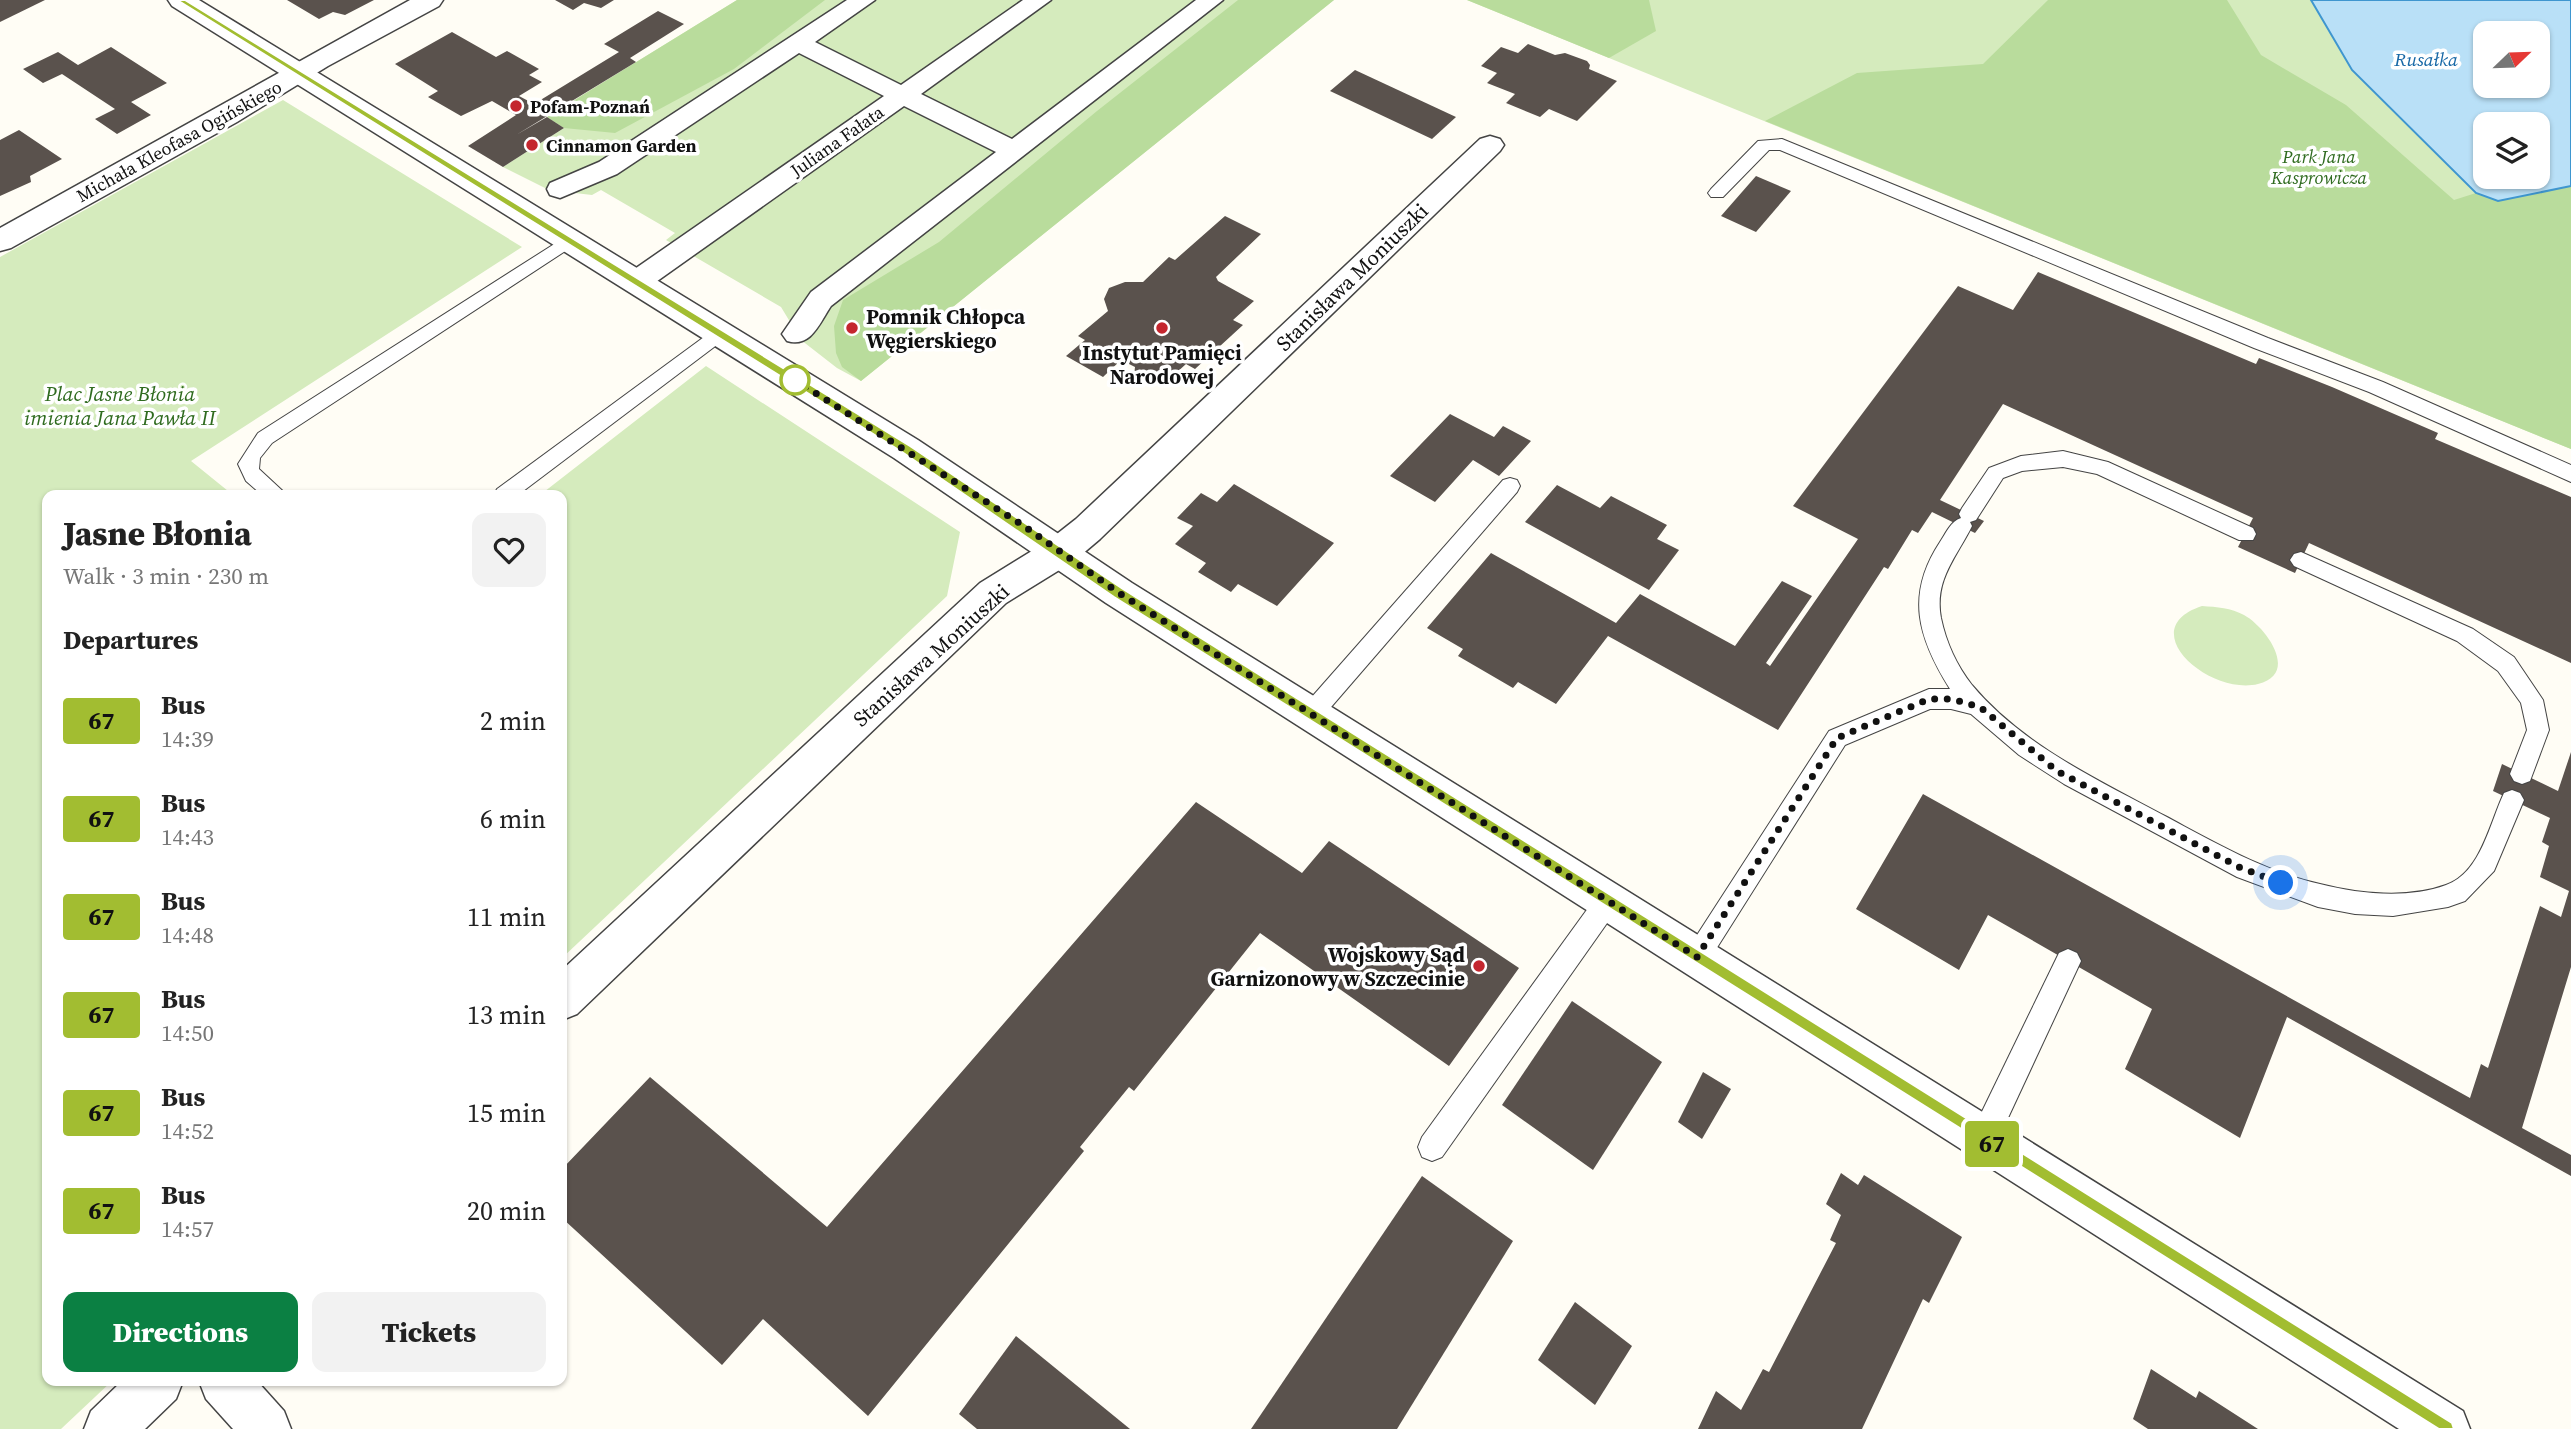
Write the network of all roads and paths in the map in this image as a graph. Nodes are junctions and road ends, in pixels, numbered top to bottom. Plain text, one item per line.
1 (181, 0) edge
2 (430, 0) edge
3 (863, 0) edge
4 (1039, 0) edge
5 (1204, 1) edge
6 (797, 43) junction
7 (298, 72) junction
8 (902, 95) junction
9 (1490, 145) dead end
10 (1013, 150) junction
11 (560, 189) dead end
12 (1717, 193) dead end
13 (570, 240) junction
14 (0, 241) edge
15 (636, 282) junction
16 (719, 333) junction
17 (797, 334) dead end
18 (2571, 474) edge
19 (1510, 486) dead end
20 (270, 490) edge
21 (511, 490) edge
22 (2246, 534) dead end
23 (1061, 551) junction
24 (2301, 559) dead end
25 (1947, 665) junction
26 (1929, 699) junction
27 (1980, 707) junction
28 (1311, 714) junction
29 (2522, 774) dead end
30 (2512, 800) dead end
31 (1608, 901) junction
32 (1697, 957) junction
33 (2068, 961) dead end
34 (567, 994) edge
35 (1984, 1139) junction
36 (1432, 1147) dead end
37 (153, 1386) edge
38 (228, 1386) edge
39 (109, 1429) edge
40 (266, 1429) edge
41 (2445, 1429) edge

1 - 7 street
2 - 7 street, Michała Kleofasa Ogińskiego
3 - 6 street
4 - 8 street, Juliana Fałata
5 - 10 street
6 - 8 street
6 - 11 street
7 - 13 street
7 - 14 street, Michała Kleofasa Ogińskiego
8 - 10 street
8 - 15 street, Juliana Fałata
9 - 23 street, Stanisława Moniuszki
10 - 17 street
12 - 18 lane
13 - 15 street
13 - 20 lane
15 - 16 street
16 - 21 lane
16 - 23 street
19 - 28 lane
22 - 25 lane
23 - 28 street
23 - 34 street, Stanisława Moniuszki
24 - 29 lane
25 - 26 lane
25 - 27 lane
26 - 27 lane
26 - 32 lane
27 - 30 lane
28 - 31 street
31 - 32 street
31 - 36 lane
32 - 35 street
33 - 35 lane
35 - 41 street
37 - 39 street
38 - 40 street

